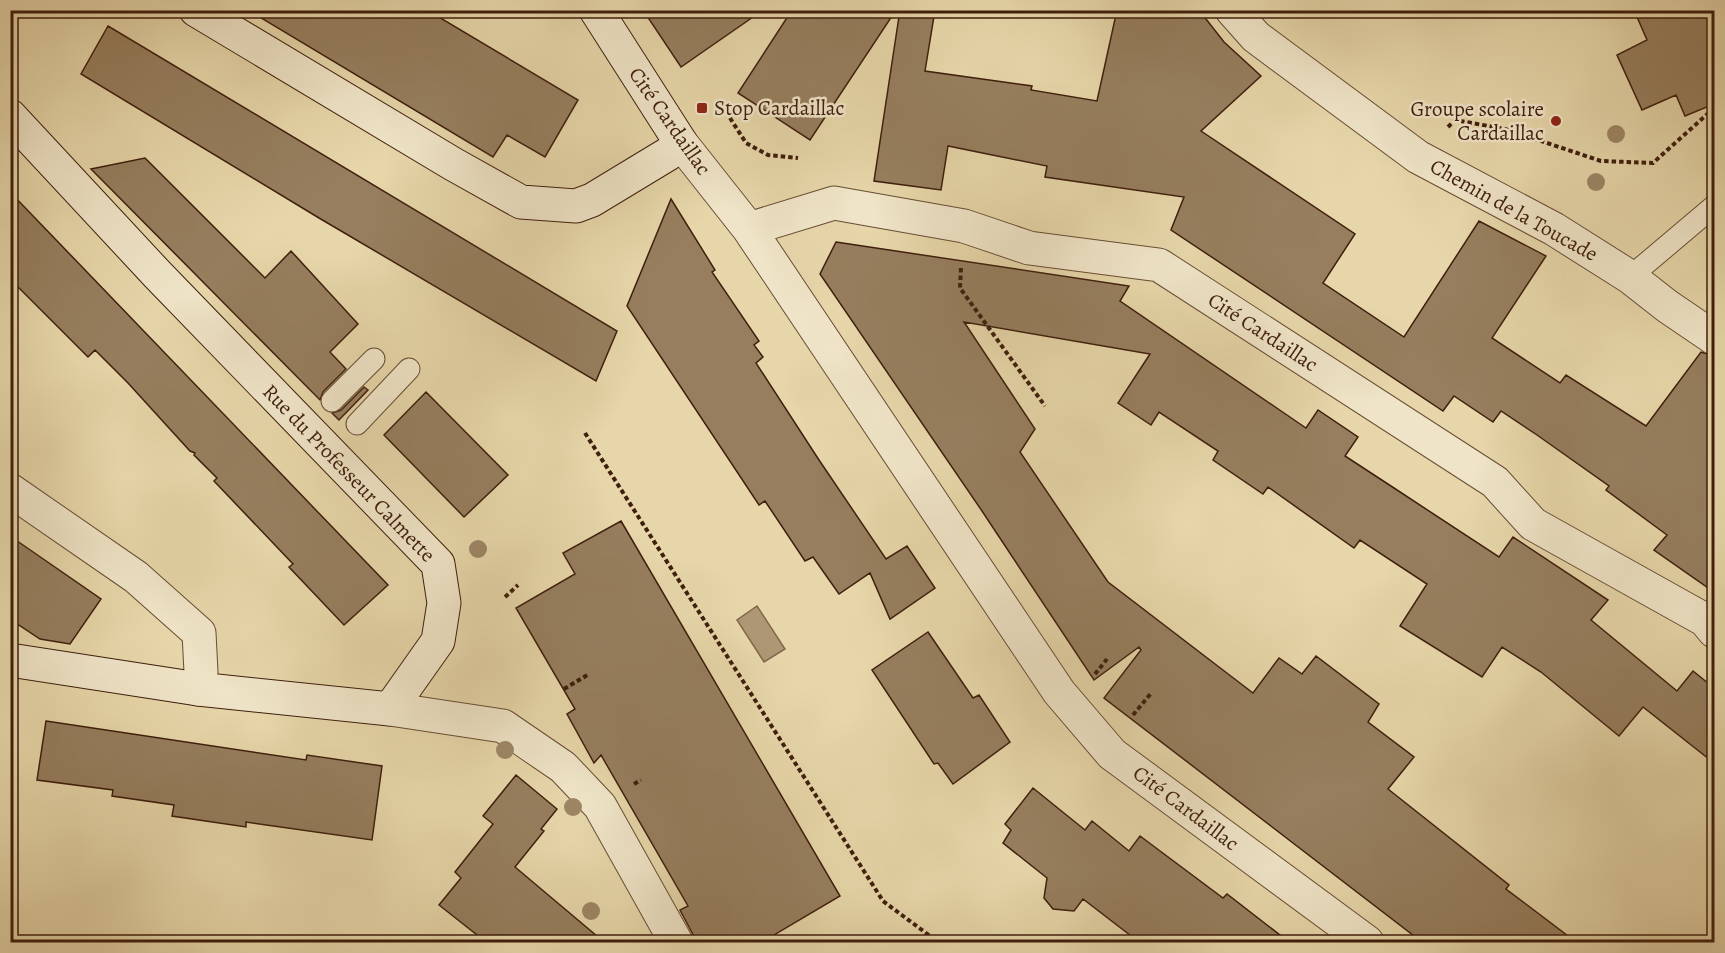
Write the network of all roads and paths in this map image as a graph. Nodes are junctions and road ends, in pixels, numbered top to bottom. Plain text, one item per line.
1 (196, 10) edge
2 (596, 10) edge
3 (1232, 10) edge
4 (1714, 108) edge
5 (10, 116) edge
6 (730, 118) dead end
7 (681, 143) junction
8 (756, 149) junction
9 (752, 156) dead end
10 (1418, 157) junction
11 (798, 158) dead end
12 (1714, 206) edge
13 (964, 226) junction
14 (749, 229) junction
15 (1630, 277) junction
16 (1714, 338) edge
17 (374, 359) dead end
18 (409, 369) dead end
19 (332, 401) dead end
20 (1045, 406) dead end
21 (357, 424) dead end
22 (585, 433) dead end
23 (10, 490) edge
24 (518, 585) dead end
25 (505, 597) dead end
26 (1714, 631) edge
27 (1107, 659) dead end
28 (10, 660) edge
29 (589, 674) dead end
30 (1093, 677) dead end
31 (198, 688) junction
32 (564, 689) dead end
33 (1152, 692) dead end
34 (390, 710) junction
35 (1130, 718) dead end
36 (930, 937) junction
37 (676, 942) edge
38 (905, 942) edge
39 (938, 942) edge
40 (1367, 942) edge

1 - 7 street
2 - 7 street, Cité Cardaillac
3 - 10 street, Chemin de la Toucade
4 - 10 path
5 - 34 street, Rue du Professeur Calmette
6 - 8 path
7 - 14 street, Cité Cardaillac
8 - 9 path
8 - 11 path
10 - 15 street, Chemin de la Toucade
12 - 15 lane
13 - 14 street, Cité Cardaillac
13 - 20 path
13 - 26 street, Cité Cardaillac
14 - 40 street, Cité Cardaillac
15 - 16 street, Chemin de la Toucade
17 - 19 lane
18 - 21 lane
22 - 36 path
23 - 31 street
24 - 25 path
27 - 30 path
28 - 31 street
29 - 32 path
31 - 34 street
33 - 35 path
34 - 37 street
36 - 38 path
36 - 39 path

